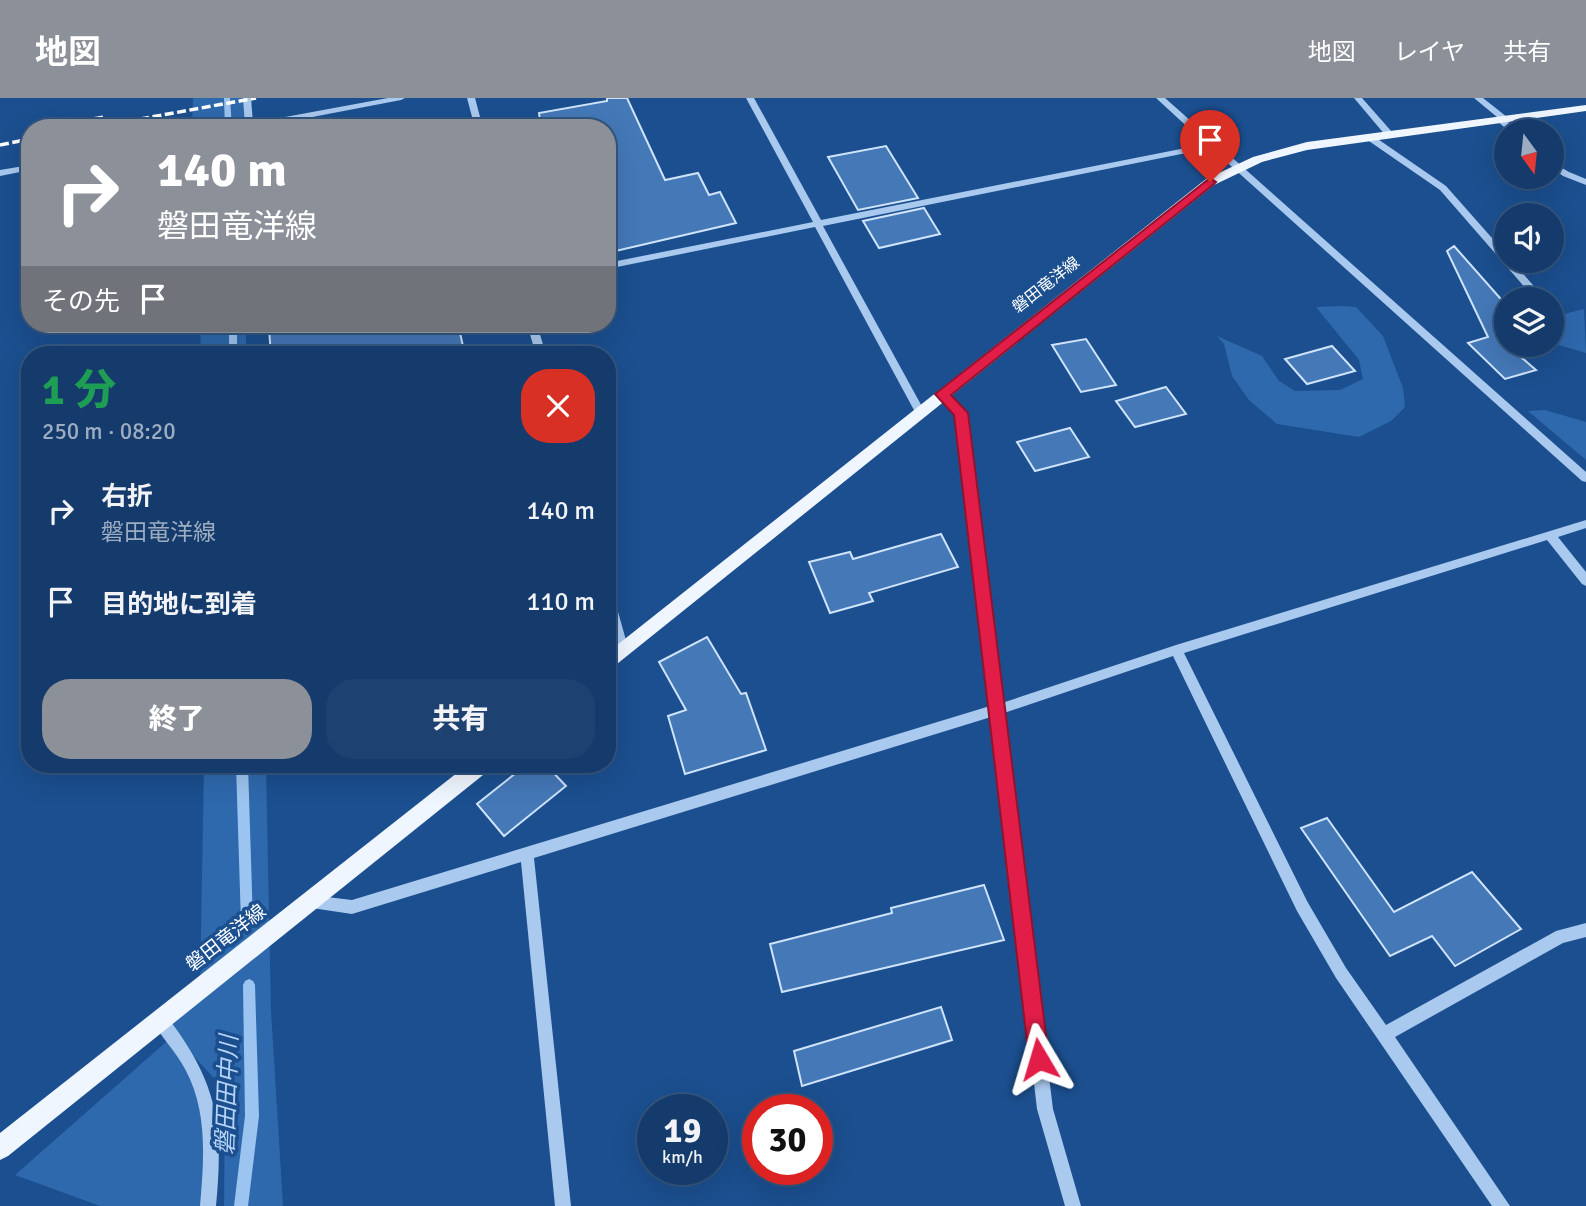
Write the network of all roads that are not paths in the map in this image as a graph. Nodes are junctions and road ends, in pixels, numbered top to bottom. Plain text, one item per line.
1 (247, 98) edge
2 (401, 98) edge
3 (471, 98) edge
4 (750, 98) edge
5 (1160, 98) edge
6 (1358, 98) edge
7 (1478, 98) edge
8 (1586, 108) edge
9 (246, 119) edge
10 (288, 119) edge
11 (477, 119) edge
12 (1502, 119) joint
13 (1494, 120) edge
14 (1390, 134) junction
15 (1369, 137) junction
16 (1212, 145) junction
17 (1236, 166) junction
18 (21, 169) edge
19 (0, 173) edge
20 (1564, 173) edge
21 (1586, 182) edge
22 (818, 223) junction
23 (616, 264) edge
24 (1530, 287) edge
25 (942, 394) junction
26 (920, 412) junction
27 (1586, 478) edge
28 (1586, 524) edge
29 (1550, 536) junction
30 (1586, 581) edge
31 (616, 626) edge
32 (1176, 650) junction
33 (623, 651) junction
34 (616, 657) edge
35 (997, 710) junction
36 (471, 773) edge
37 (527, 853) junction
38 (310, 902) junction
39 (1586, 930) edge
40 (160, 1019) junction
41 (1384, 1035) junction
42 (0, 1148) edge
43 (208, 1206) edge
44 (563, 1206) edge
45 (1073, 1206) edge
46 (1502, 1206) edge

1 - 9 street
2 - 10 street
3 - 11 street
4 - 22 street
5 - 16 street
6 - 14 street
7 - 12 street
8 - 12 main road, 磐田竜洋線
13 - 14 main road, 磐田竜洋線
14 - 15 main road, 磐田竜洋線
15 - 17 main road, 磐田竜洋線
15 - 24 street
16 - 17 street
16 - 22 street
17 - 25 main road, 磐田竜洋線
17 - 27 street
18 - 19 street
20 - 21 street
22 - 23 street
22 - 26 street
25 - 26 main road, 磐田竜洋線
25 - 35 street
26 - 33 main road, 磐田竜洋線
28 - 29 street
29 - 30 street
29 - 32 street
31 - 33 street
32 - 35 street
32 - 41 street
33 - 34 main road, 磐田竜洋線
35 - 37 street
35 - 45 street
36 - 38 main road, 磐田竜洋線
37 - 38 street
37 - 44 street
38 - 40 main road, 磐田竜洋線
39 - 41 street
40 - 42 main road, 磐田竜洋線
40 - 43 street
41 - 46 street

